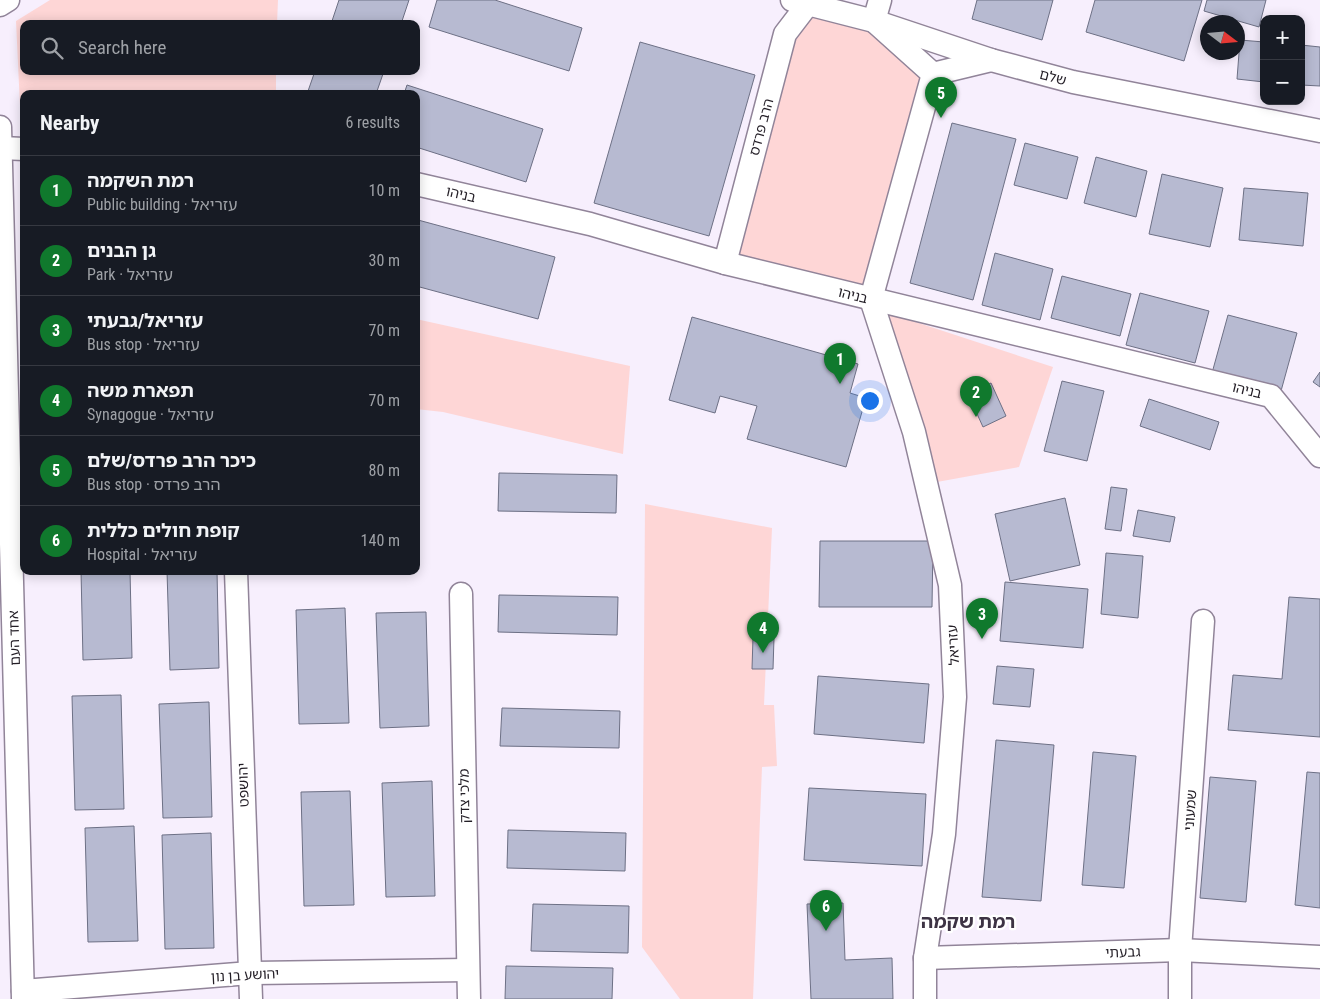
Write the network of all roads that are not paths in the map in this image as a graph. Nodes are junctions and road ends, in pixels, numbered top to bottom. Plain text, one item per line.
1 (8, 0) edge
2 (880, 0) edge
3 (804, 1) edge
4 (0, 5) edge
5 (874, 22) junction
6 (991, 60) junction
7 (933, 74) junction
8 (0, 127) edge
9 (1320, 131) edge
10 (1, 148) edge
11 (20, 149) edge
12 (420, 185) edge
13 (725, 263) junction
14 (871, 299) junction
15 (1320, 456) edge
16 (236, 575) edge
17 (461, 594) dead end
18 (1202, 620) dead end
19 (1180, 950) junction
20 (1320, 957) edge
21 (925, 958) junction
22 (467, 970) junction
23 (250, 973) junction
24 (23, 995) edge
25 (251, 999) edge
26 (469, 999) edge
27 (925, 999) edge
28 (1180, 999) edge

1 - 4 street
2 - 5 street
3 - 5 street, שלם
3 - 13 street, הרב פרדס
5 - 6 street, שלם
5 - 7 street
6 - 7 street
6 - 9 street, שלם
7 - 14 street
8 - 10 street, אחד העם
10 - 11 street
10 - 24 street, אחד העם
12 - 13 street, בניהו
13 - 14 street, בניהו
14 - 15 street, בניהו
14 - 21 street, עזריאל
16 - 23 street, יהושפט
17 - 22 street, מלכי צדק
18 - 19 street, שמעוני
19 - 20 street, גבעתי
19 - 21 street, גבעתי
19 - 28 street, שמעוני
21 - 27 street, עזריאל
22 - 23 street, יהושע בן נון
22 - 26 street, מלכי צדק
23 - 24 street, יהושע בן נון
23 - 25 street, יהושפט

